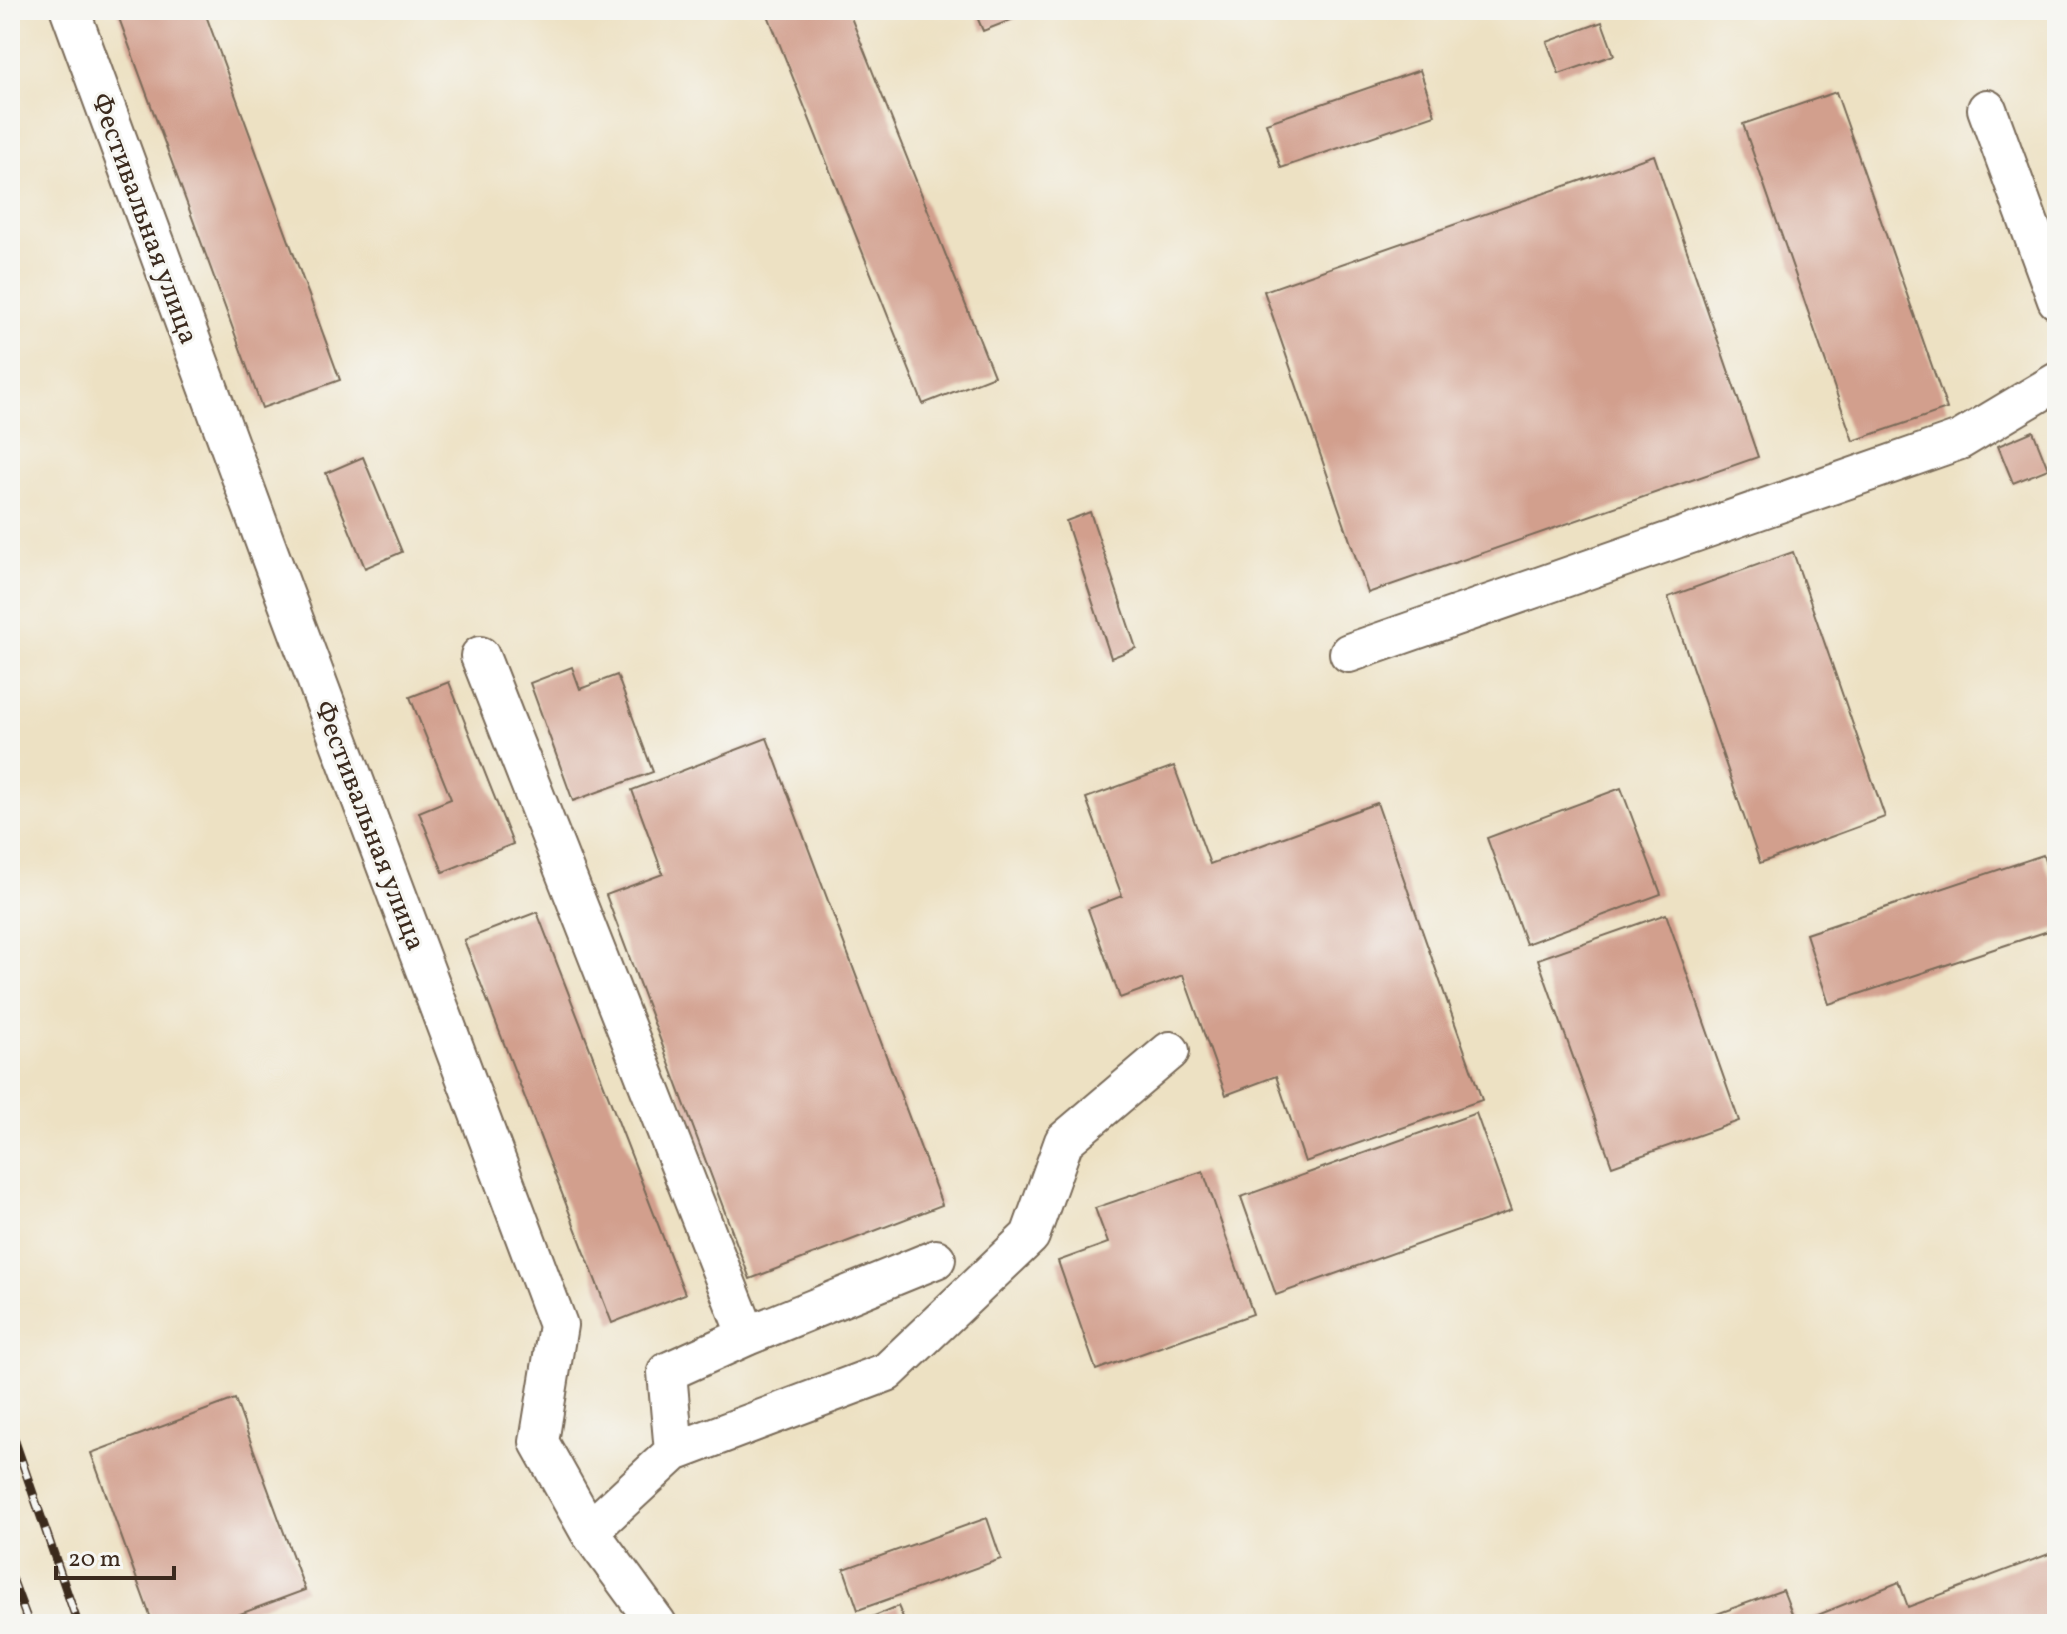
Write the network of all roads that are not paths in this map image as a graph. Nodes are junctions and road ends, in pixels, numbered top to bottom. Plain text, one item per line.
1 (70, 10) edge
2 (1987, 109) dead end
3 (2057, 300) edge
4 (2057, 382) edge
5 (1349, 653) dead end
6 (480, 656) dead end
7 (1170, 1051) dead end
8 (936, 1259) dead end
9 (747, 1336) junction
10 (674, 1452) junction
11 (589, 1531) junction
12 (657, 1624) edge

1 - 11 lane, Фестивальная улица
2 - 3 lane
4 - 5 lane
6 - 9 lane
7 - 10 lane
8 - 9 lane
9 - 10 lane
10 - 11 lane
11 - 12 lane, Фестивальная улица

